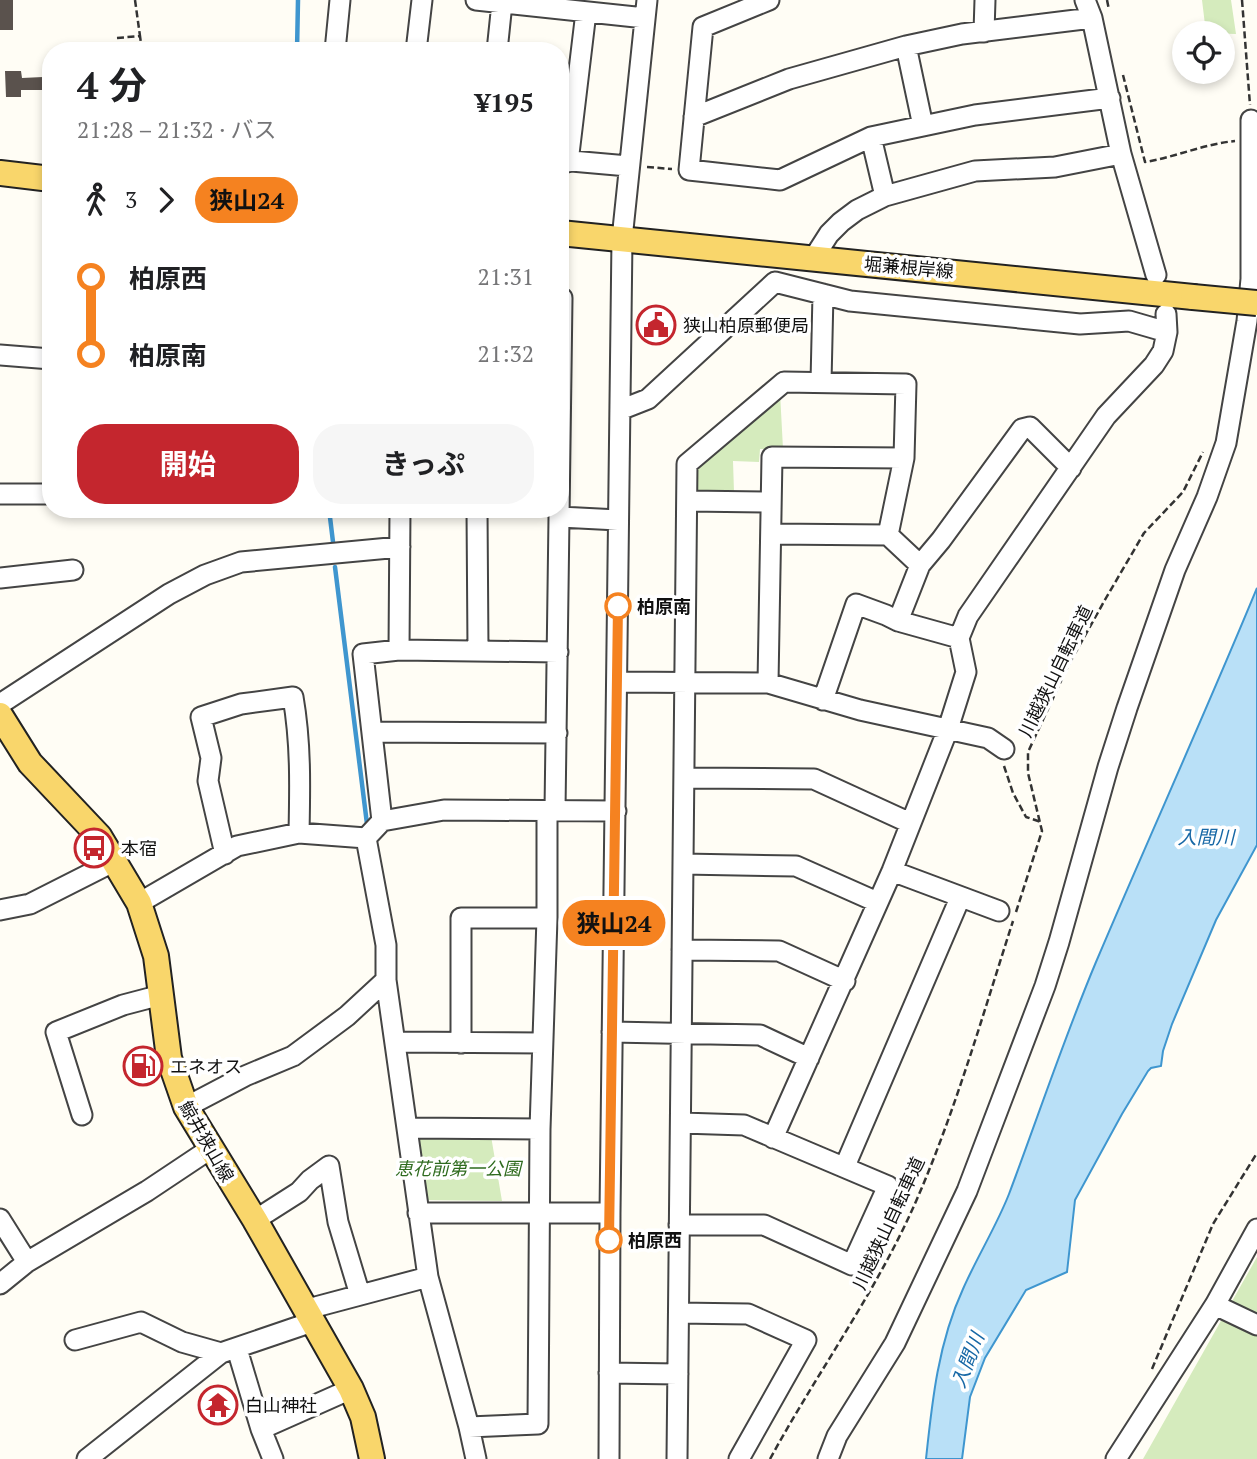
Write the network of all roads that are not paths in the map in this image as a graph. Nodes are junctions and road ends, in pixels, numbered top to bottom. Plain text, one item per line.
1 (340, 0) edge
2 (422, 0) edge
3 (477, 0) edge
4 (769, 0) edge
5 (985, 0) edge
6 (502, 3) junction
7 (646, 9) edge
8 (1095, 10) edge
9 (586, 12) junction
10 (984, 32) junction
11 (336, 42) edge
12 (417, 42) edge
13 (498, 42) edge
14 (906, 46) junction
15 (1110, 98) junction
16 (694, 117) junction
17 (1251, 120) road end
18 (923, 126) junction
19 (569, 127) edge
20 (871, 137) junction
21 (1121, 154) junction
22 (569, 161) edge
23 (628, 166) junction
24 (0, 173) edge
25 (42, 177) edge
26 (885, 196) junction
27 (569, 234) edge
28 (622, 239) junction
29 (813, 258) junction
30 (1156, 275) dead end
31 (823, 294) junction
32 (1257, 303) edge
33 (0, 355) edge
34 (42, 358) edge
35 (821, 382) junction
36 (620, 410) junction
37 (904, 458) junction
38 (1071, 468) junction
39 (0, 494) edge
40 (42, 494) edge
41 (688, 501) junction
42 (771, 502) junction
43 (569, 517) edge
44 (400, 518) edge
45 (477, 518) edge
46 (560, 518) edge
47 (618, 520) junction
48 (771, 534) junction
49 (888, 535) junction
50 (400, 547) junction
51 (919, 565) junction
52 (73, 570) dead end
53 (0, 578) edge
54 (898, 621) junction
55 (959, 638) junction
56 (399, 650) junction
57 (478, 650) junction
58 (558, 652) junction
59 (617, 682) junction
60 (685, 683) junction
61 (768, 683) junction
62 (823, 700) junction
63 (0, 704) edge
64 (0, 715) edge
65 (948, 729) junction
66 (372, 732) junction
67 (558, 733) junction
68 (6, 740) edge
69 (1004, 749) road end
70 (684, 778) junction
71 (551, 810) junction
72 (616, 811) junction
73 (382, 821) junction
74 (910, 823) junction
75 (299, 833) junction
76 (366, 838) junction
77 (225, 854) junction
78 (115, 861) junction
79 (683, 864) junction
80 (892, 871) junction
81 (960, 898) junction
82 (877, 902) junction
83 (139, 903) junction
84 (0, 910) edge
85 (999, 911) dead end
86 (547, 919) junction
87 (682, 950) junction
88 (386, 980) junction
89 (845, 981) junction
90 (161, 995) junction
91 (612, 1032) junction
92 (682, 1034) junction
93 (395, 1042) junction
94 (461, 1043) junction
95 (542, 1043) junction
96 (809, 1058) junction
97 (186, 1107) junction
98 (82, 1115) dead end
99 (682, 1123) junction
100 (408, 1128) junction
101 (540, 1129) junction
102 (773, 1138) junction
103 (210, 1149) junction
104 (845, 1167) junction
105 (418, 1213) junction
106 (540, 1213) junction
107 (610, 1213) junction
108 (0, 1219) edge
109 (255, 1220) junction
110 (679, 1225) junction
111 (1257, 1229) edge
112 (27, 1262) junction
113 (428, 1277) junction
114 (0, 1284) edge
115 (360, 1295) junction
116 (1215, 1305) junction
117 (679, 1313) junction
118 (308, 1316) junction
119 (1257, 1325) edge
120 (75, 1340) dead end
121 (229, 1351) junction
122 (609, 1373) junction
123 (678, 1374) junction
124 (351, 1390) junction
125 (468, 1427) junction
126 (261, 1429) junction
127 (98, 1455) edge
128 (273, 1459) edge
129 (372, 1459) edge
130 (476, 1459) edge
131 (609, 1459) edge
132 (677, 1459) edge
133 (739, 1459) edge
134 (828, 1459) edge
135 (1116, 1459) edge

1 - 11 street
2 - 12 street
3 - 6 street
4 - 16 street
5 - 10 street
6 - 9 street
6 - 13 street
7 - 9 street
7 - 23 street
8 - 10 street
8 - 15 street
9 - 19 street
10 - 14 street
14 - 16 street
14 - 18 street
15 - 18 street
15 - 21 street
16 - 20 street
17 - 134 street
18 - 20 street
20 - 26 street
21 - 26 street
21 - 30 street
22 - 23 street
23 - 28 street
24 - 25 main road
26 - 29 street
27 - 28 main road, 堀兼根岸線
28 - 29 main road, 堀兼根岸線
28 - 36 street
29 - 32 main road, 堀兼根岸線, bridge
31 - 35 street
31 - 36 street
31 - 38 street
33 - 34 street
35 - 37 street
35 - 41 street
36 - 47 street
37 - 42 street
37 - 49 street
38 - 51 street
38 - 55 street
39 - 40 street
41 - 42 street
41 - 60 street
42 - 48 street
43 - 47 street
44 - 50 street
45 - 57 street
46 - 58 street
47 - 59 street
48 - 49 street
48 - 61 street
49 - 51 street
50 - 56 street
50 - 63 street
51 - 54 street
52 - 53 street
54 - 55 street
54 - 62 street
55 - 65 street
56 - 57 street
56 - 66 street
57 - 58 street
58 - 67 street
59 - 60 street
59 - 72 street
60 - 61 street
60 - 70 street
61 - 62 street
62 - 65 street
64 - 68 main road, 鯨井狭山線
65 - 69 street
65 - 74 street
66 - 67 street
66 - 73 street
67 - 71 street
68 - 78 main road, 鯨井狭山線
70 - 74 street
70 - 79 street
71 - 72 street
71 - 73 street
71 - 86 street
72 - 91 street
73 - 76 street
74 - 80 street
75 - 76 street
75 - 77 street
75 - 77 street
76 - 88 street
77 - 83 street
78 - 83 main road, 鯨井狭山線
78 - 84 street
79 - 82 street
79 - 87 street
80 - 81 street
80 - 82 street
81 - 85 street
81 - 104 street
82 - 89 street
83 - 90 main road, 鯨井狭山線
86 - 94 street
86 - 95 street
87 - 89 street
87 - 92 street
88 - 93 street
88 - 97 street
89 - 96 street
90 - 97 main road, 鯨井狭山線
90 - 98 street
91 - 92 street
91 - 107 street
92 - 96 street
92 - 99 street
93 - 94 street
93 - 100 street
94 - 95 street
95 - 101 street
96 - 102 street
97 - 103 main road, 鯨井狭山線
99 - 102 street
99 - 110 street
100 - 101 street
100 - 105 street
101 - 106 street
102 - 104 street
103 - 109 main road, 鯨井狭山線
103 - 112 street
104 - 110 street
105 - 106 street
105 - 113 street
106 - 107 street
106 - 125 street
107 - 122 street
108 - 112 street
109 - 115 street
109 - 118 main road, 鯨井狭山線
110 - 117 street
111 - 116 street
112 - 114 street
113 - 115 street
113 - 125 street
115 - 118 street
116 - 119 street
116 - 135 street
117 - 123 street
117 - 133 street
118 - 121 street
118 - 124 main road, 鯨井狭山線
120 - 121 street
121 - 126 street
121 - 127 street
122 - 123 street
122 - 131 street
123 - 132 street
124 - 126 street
124 - 129 main road, 鯨井狭山線
125 - 130 street
126 - 128 street

